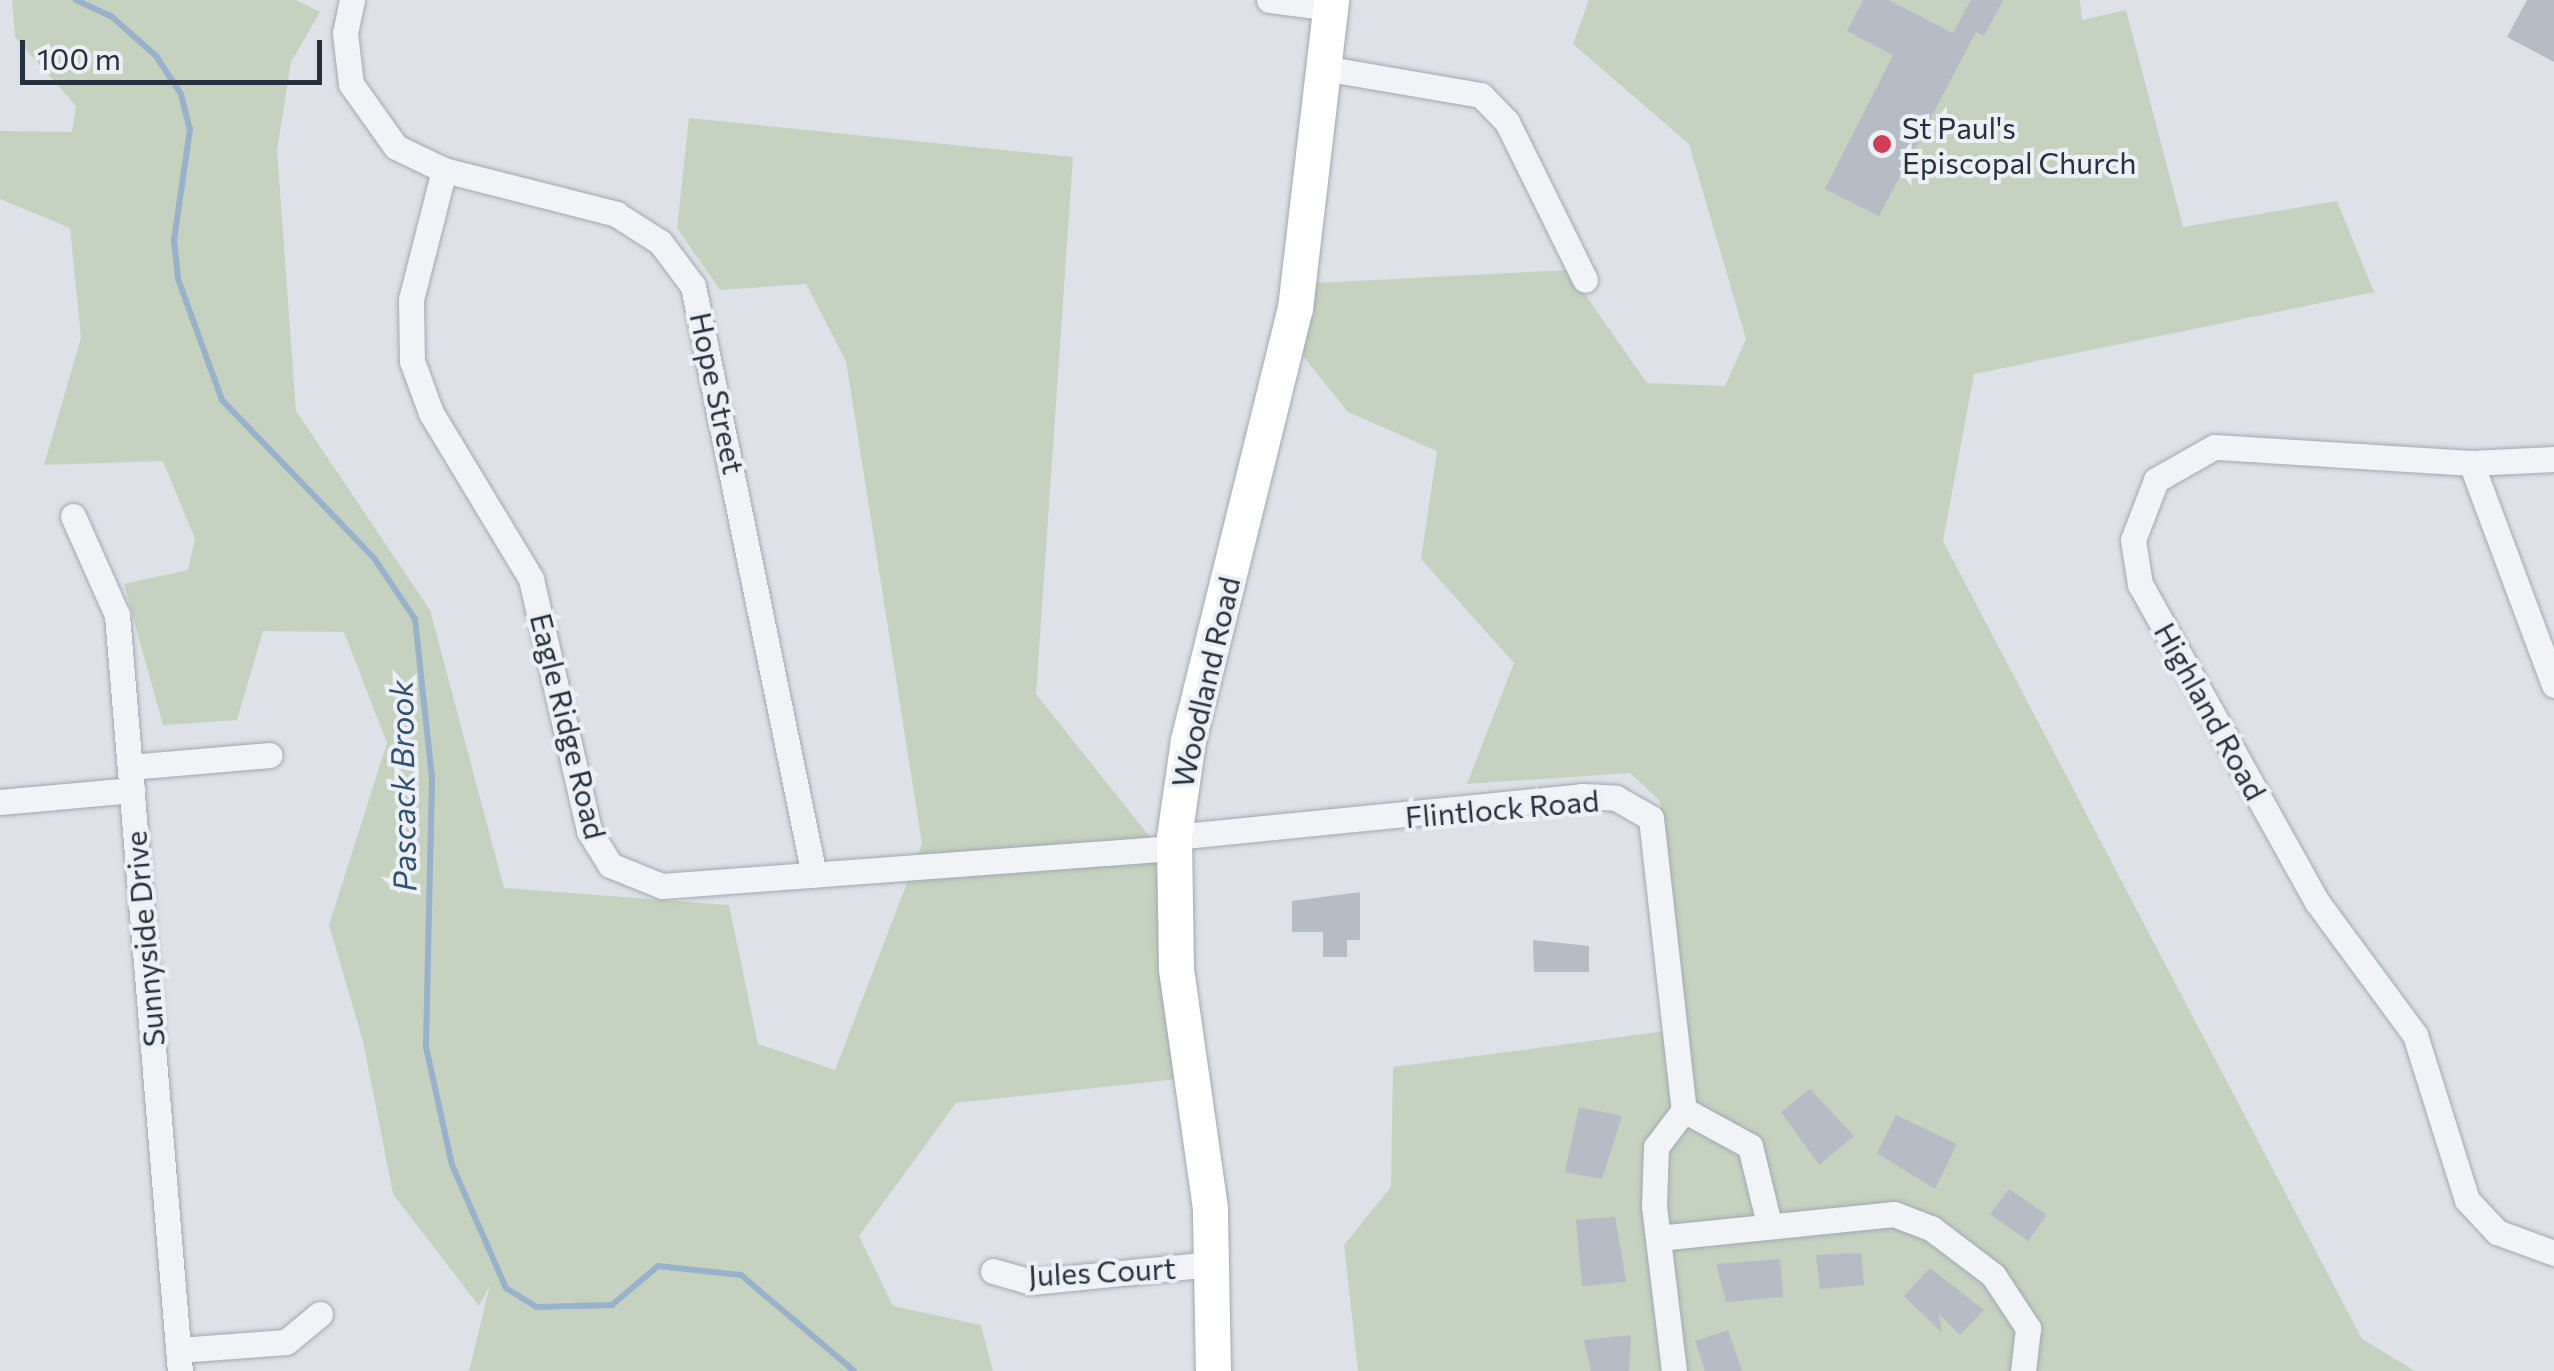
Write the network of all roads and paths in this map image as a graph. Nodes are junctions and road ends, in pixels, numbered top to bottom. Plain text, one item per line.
1 (352, 0) edge
2 (1269, 0) edge
3 (1331, 4) edge
4 (1324, 68) junction
5 (444, 170) junction
6 (1585, 280) dead end
7 (2554, 459) edge
8 (2471, 463) junction
9 (73, 516) dead end
10 (2554, 686) edge
11 (268, 755) dead end
12 (131, 779) junction
13 (0, 802) edge
14 (1174, 842) junction
15 (814, 875) junction
16 (1684, 1110) junction
17 (1769, 1224) junction
18 (1658, 1238) junction
19 (2554, 1252) edge
20 (1211, 1264) junction
21 (994, 1270) dead end
22 (320, 1314) dead end
23 (179, 1361) edge
24 (1213, 1371) edge
25 (1674, 1371) edge
26 (2023, 1371) edge

1 - 5 street, Hope Street
2 - 3 street
3 - 4 street, Woodland Road
4 - 6 street
4 - 14 street, Woodland Road
5 - 15 street, Hope Street
5 - 15 street, Eagle Ridge Road
7 - 8 street, Highland Road
8 - 10 street
8 - 19 street, Highland Road
9 - 12 street, Sunnyside Drive
11 - 12 street
12 - 13 street
12 - 23 street, Sunnyside Drive
14 - 15 street, Eagle Ridge Road
14 - 16 street, Flintlock Road
14 - 20 street, Woodland Road
16 - 17 street
16 - 18 street
17 - 18 street
17 - 26 street
18 - 25 street
20 - 21 street, Jules Court
20 - 24 street, Woodland Road
22 - 23 street

